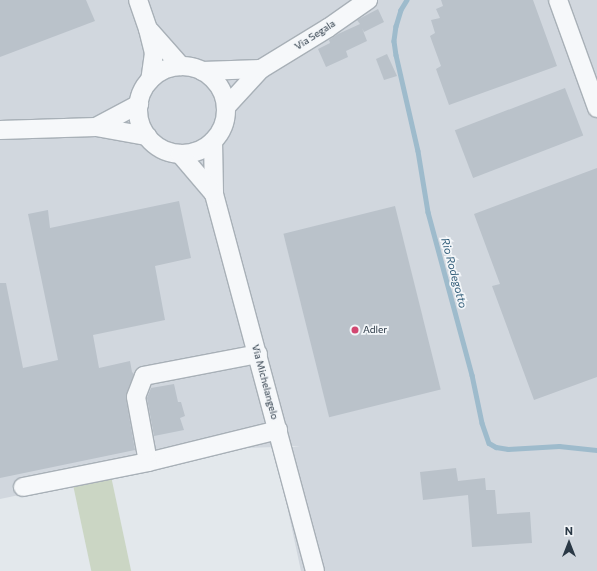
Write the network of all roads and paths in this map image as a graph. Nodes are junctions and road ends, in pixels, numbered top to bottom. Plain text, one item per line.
1 (138, 0) edge
2 (368, 0) edge
3 (558, 0) edge
4 (148, 29) junction
5 (181, 66) junction
6 (261, 68) junction
7 (202, 71) junction
8 (150, 80) junction
9 (139, 104) junction
10 (226, 107) junction
11 (597, 108) edge
12 (96, 127) junction
13 (0, 130) edge
14 (147, 136) junction
15 (213, 141) junction
16 (180, 154) junction
17 (214, 194) junction
18 (258, 354) junction
19 (278, 430) junction
20 (148, 462) junction
21 (23, 487) dead end
22 (315, 571) edge

1 - 4 street
2 - 6 street, Via Segala
3 - 11 street
4 - 5 street
4 - 8 street
5 - 7 street, Via Segala
5 - 8 street
6 - 7 street, Via Segala
6 - 10 street, Via Segala
7 - 10 street, Via Segala
8 - 9 street
9 - 12 street
9 - 14 street
10 - 15 street, Via Segala
12 - 13 street
12 - 14 street
14 - 16 street
15 - 16 street, Via Segala
15 - 17 street, Via Michelangelo
16 - 17 street, Via Michelangelo
17 - 18 street, Via Michelangelo
18 - 19 street, Via Michelangelo
18 - 20 street
19 - 20 street
19 - 22 street, Via Michelangelo
20 - 21 street

